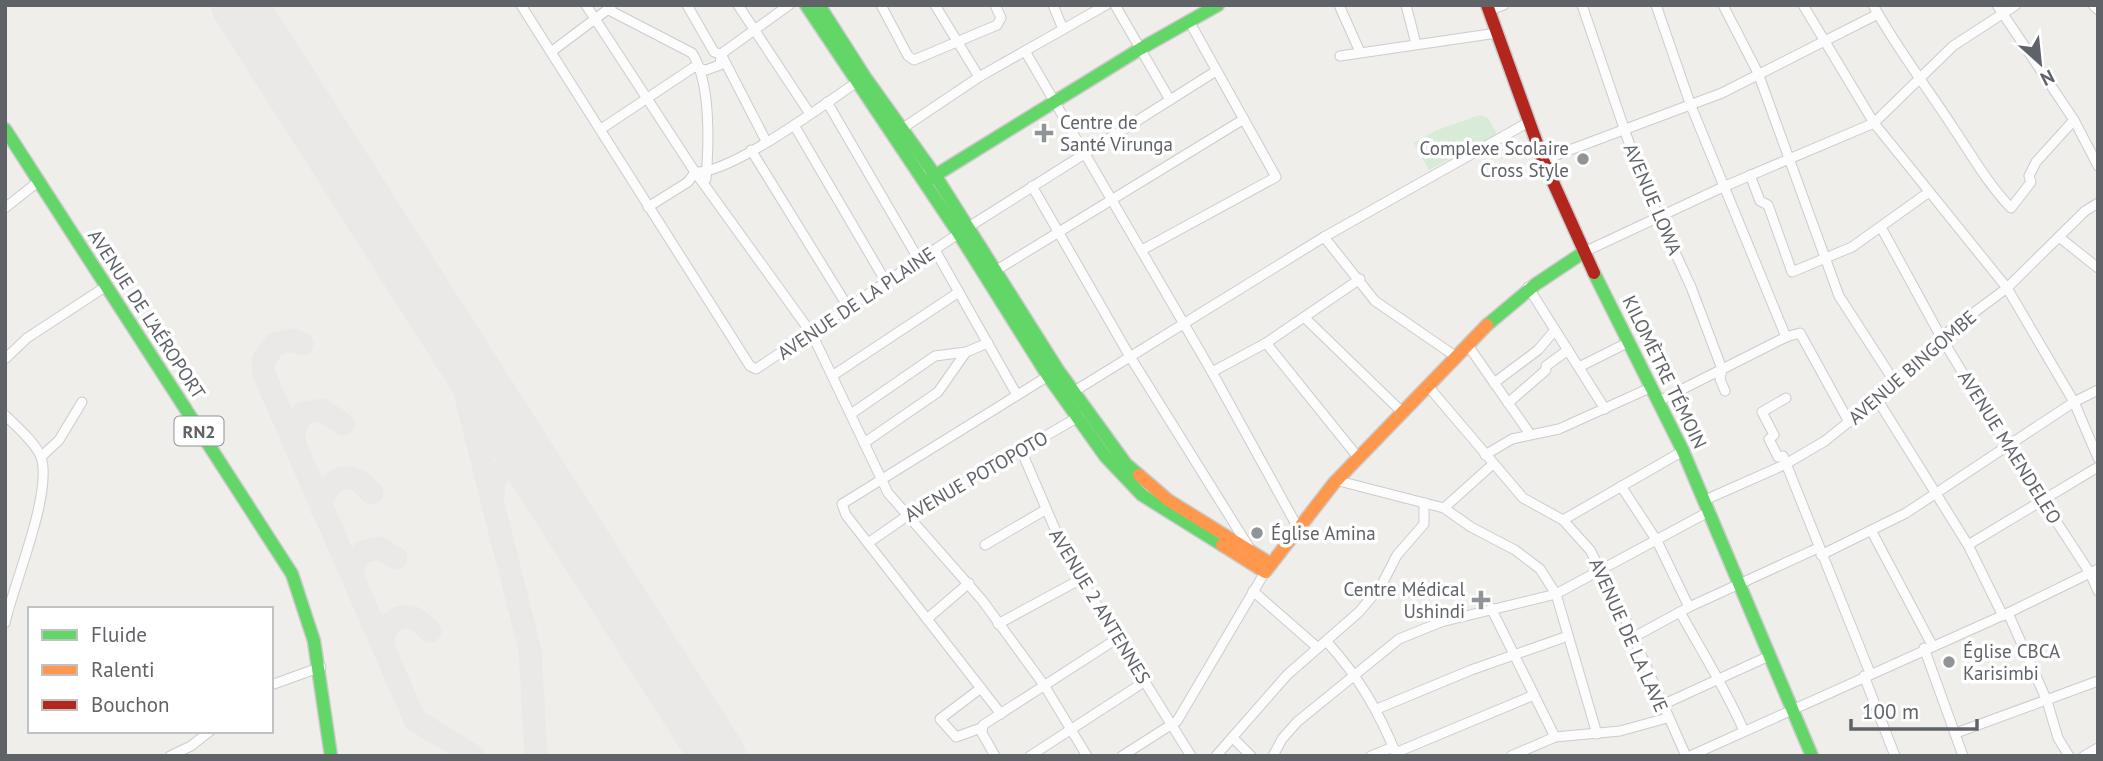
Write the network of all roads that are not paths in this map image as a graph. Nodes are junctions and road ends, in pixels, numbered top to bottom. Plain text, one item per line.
1 (521, 5) edge
2 (586, 5) edge
3 (687, 5) edge
4 (738, 5) edge
5 (789, 5) edge
6 (806, 5) edge
7 (819, 5) edge
8 (881, 5) edge
9 (935, 5) edge
10 (995, 5) edge
11 (1053, 5) edge
12 (1107, 5) edge
13 (1115, 5) edge
14 (1218, 5) edge
15 (1339, 5) edge
16 (1406, 5) edge
17 (1504, 5) edge
18 (1582, 5) edge
19 (1656, 5) edge
20 (1723, 5) edge
21 (1803, 5) edge
22 (2016, 5) edge
23 (2093, 5) edge
24 (609, 7) edge
25 (1488, 8) edge
26 (1875, 10) edge
27 (2000, 10) edge
28 (2098, 10) edge
29 (595, 19) junction
30 (1189, 22) junction
31 (1063, 29) junction
32 (756, 31) junction
33 (1497, 33) junction
34 (957, 41) junction
35 (1825, 42) junction
36 (1416, 44) junction
37 (1140, 49) junction
38 (1024, 51) junction
39 (551, 52) junction
40 (1360, 52) junction
41 (717, 53) junction
42 (1340, 55) dead end
43 (698, 64) junction
44 (1216, 71) junction
45 (1758, 73) junction
46 (979, 77) junction
47 (1917, 79) junction
48 (861, 80) junction
49 (647, 98) junction
50 (1170, 100) junction
51 (827, 102) junction
52 (1054, 102) junction
53 (1691, 106) junction
54 (810, 114) junction
55 (1244, 120) junction
56 (2074, 120) junction
57 (1527, 123) junction
58 (1874, 123) junction
59 (794, 125) junction
60 (903, 128) junction
61 (5, 129) edge
62 (601, 129) junction
63 (1625, 131) junction
64 (766, 141) junction
65 (751, 150) junction
66 (1085, 153) junction
67 (1791, 157) junction
68 (1543, 160) junction
69 (2098, 166) edge
70 (695, 172) junction
71 (707, 173) junction
72 (1750, 175) junction
73 (930, 179) junction
74 (39, 181) junction
75 (706, 184) junction
76 (1032, 186) junction
77 (1723, 187) junction
78 (1929, 192) junction
79 (1112, 200) junction
80 (2098, 203) edge
81 (648, 207) junction
82 (5, 208) edge
83 (1660, 216) junction
84 (1882, 229) junction
85 (963, 231) junction
86 (1058, 231) junction
87 (1324, 237) junction
88 (2060, 237) junction
89 (935, 250) junction
90 (1142, 250) junction
91 (1584, 252) junction
92 (1823, 258) junction
93 (919, 260) junction
94 (2098, 268) edge
95 (995, 271) junction
96 (1360, 279) junction
97 (886, 282) junction
98 (105, 287) junction
99 (1528, 287) junction
100 (2007, 289) junction
101 (959, 292) junction
102 (848, 307) junction
103 (1305, 318) junction
104 (1183, 322) junction
105 (1555, 330) junction
106 (812, 334) junction
107 (1786, 337) junction
108 (1941, 337) junction
109 (1629, 342) junction
110 (988, 343) junction
111 (1266, 343) junction
112 (1467, 344) junction
113 (1568, 350) junction
114 (966, 352) junction
115 (1129, 355) junction
116 (1455, 356) junction
117 (5, 359) edge
118 (1578, 367) junction
119 (1722, 369) junction
120 (1053, 372) junction
121 (1212, 372) junction
122 (832, 376) junction
123 (1894, 382) junction
124 (1494, 383) junction
125 (1427, 385) junction
126 (1652, 387) junction
127 (2098, 390) edge
128 (1725, 391) dead end
129 (1073, 392) junction
130 (1017, 395) junction
131 (1786, 398) dead end
132 (1877, 399) junction
133 (1659, 401) junction
134 (82, 402) dead end
135 (2074, 402) junction
136 (1508, 403) junction
137 (1605, 409) junction
138 (1401, 411) junction
139 (851, 414) junction
140 (5, 415) edge
141 (1082, 415) junction
142 (1849, 422) junction
143 (1530, 434) junction
144 (864, 443) junction
145 (2007, 446) junction
146 (1021, 450) junction
147 (1683, 452) junction
148 (1357, 456) junction
149 (1485, 456) junction
150 (40, 457) junction
151 (2098, 458) edge
152 (1493, 464) junction
153 (1784, 465) junction
154 (2098, 467) edge
155 (1335, 480) junction
156 (882, 482) junction
157 (1621, 486) junction
158 (1145, 489) junction
159 (1937, 494) junction
160 (2043, 500) junction
161 (1424, 503) junction
162 (1707, 505) junction
163 (1444, 508) junction
164 (1045, 510) junction
165 (907, 516) junction
166 (1563, 520) junction
167 (1297, 526) junction
168 (1872, 532) junction
169 (1657, 541) junction
170 (868, 543) junction
171 (985, 545) dead end
172 (1968, 545) junction
173 (1820, 552) junction
174 (1253, 554) junction
175 (1268, 568) junction
176 (1603, 571) junction
177 (2094, 571) edge
178 (1081, 579) junction
179 (969, 583) junction
180 (1739, 584) junction
181 (2098, 591) edge
182 (1252, 592) junction
183 (1556, 594) junction
184 (1689, 607) junction
185 (1491, 608) junction
186 (1680, 612) junction
187 (2006, 614) junction
188 (927, 619) junction
189 (5, 623) edge
190 (998, 624) junction
191 (1568, 636) junction
192 (1634, 637) junction
193 (1118, 638) junction
194 (1327, 642) junction
195 (1928, 647) junction
196 (1318, 648) junction
197 (1513, 654) junction
198 (1769, 656) junction
199 (321, 667) junction
200 (1356, 674) junction
201 (1867, 674) junction
202 (1719, 681) junction
203 (2098, 681) edge
204 (1144, 682) junction
205 (273, 684) edge
206 (1044, 685) junction
207 (981, 688) junction
208 (1534, 695) junction
209 (2047, 701) junction
210 (1662, 705) junction
211 (1792, 708) junction
212 (1377, 709) junction
213 (1001, 714) junction
214 (1667, 718) junction
215 (1172, 725) junction
216 (982, 728) junction
217 (1071, 730) junction
218 (1744, 731) junction
219 (207, 733) edge
220 (1956, 733) junction
221 (1597, 734) junction
222 (1555, 737) junction
223 (1233, 738) junction
224 (2098, 748) edge
225 (1395, 752) edge
226 (170, 756) edge
227 (331, 756) edge
228 (995, 756) edge
229 (1030, 756) edge
230 (1087, 756) edge
231 (1122, 756) edge
232 (1191, 756) edge
233 (1216, 756) edge
234 (1251, 756) edge
235 (1273, 756) edge
236 (1371, 756) edge
237 (1511, 756) edge
238 (1688, 756) edge
239 (1812, 756) edge
240 (1895, 756) edge
241 (1963, 756) edge
242 (2069, 756) edge
243 (2084, 756) edge

1 - 39 street, AVENUE DE LA PLAINE
2 - 29 street
3 - 41 street
4 - 32 street
5 - 32 street
6 - 48 main road
7 - 48 main road
8 - 34 street
9 - 34 street
10 - 34 street
11 - 31 street
12 - 31 street
13 - 37 street
14 - 30 main road
15 - 40 street
16 - 36 street
17 - 25 street
18 - 63 street, AVENUE LOWA
19 - 53 street
20 - 45 street
21 - 35 street
22 - 27 street
23 - 28 street
24 - 29 street
24 - 43 street
25 - 33 main road, KILOMÈTRE TÉMOIN
26 - 35 street
26 - 47 street
27 - 47 street
27 - 56 street
29 - 39 street
29 - 49 street
30 - 37 main road
30 - 44 street
31 - 38 street
32 - 41 street
32 - 54 street
33 - 36 street
33 - 57 main road, KILOMÈTRE TÉMOIN
34 - 46 street
35 - 45 street
35 - 58 street
36 - 40 street
37 - 50 street
37 - 52 main road
38 - 46 street
38 - 52 street
39 - 62 street, AVENUE DE LA PLAINE
40 - 42 street
41 - 43 street
41 - 43 street
41 - 64 street
43 - 49 street
43 - 71 street
44 - 50 street, AVENUE DE LA PLAINE
44 - 55 street
45 - 53 street
45 - 67 street
46 - 60 street
47 - 56 street
47 - 58 street
48 - 51 street
48 - 60 main road
48 - 73 main road
49 - 62 street
49 - 70 street
50 - 66 street, AVENUE DE LA PLAINE
51 - 54 street
51 - 93 street
52 - 66 street
52 - 73 main road
53 - 63 street
53 - 77 street
54 - 59 street
55 - 79 street
55 - 90 street
56 - 69 street
57 - 68 main road, KILOMÈTRE TÉMOIN
57 - 87 street
58 - 67 street
58 - 78 street
59 - 64 street
59 - 97 street
60 - 73 main road
61 - 74 main road, AVENUE DE L'AÉROPORT / RN2
62 - 81 street, AVENUE DE LA PLAINE
63 - 68 street
63 - 83 street, AVENUE LOWA
64 - 65 street
65 - 71 street
65 - 102 street
66 - 76 street, AVENUE DE LA PLAINE
66 - 79 street
67 - 72 street
67 - 92 street
68 - 91 main road, KILOMÈTRE TÉMOIN
70 - 71 street
70 - 75 street
70 - 81 street
71 - 75 street
72 - 77 street
72 - 92 street
73 - 85 main road
74 - 82 street
74 - 98 main road, AVENUE DE L'AÉROPORT / RN2
75 - 106 street
76 - 85 street, AVENUE DE LA PLAINE
76 - 86 street
77 - 83 street
77 - 107 street
78 - 84 street
78 - 100 street
79 - 86 street
79 - 90 street
80 - 88 street, AVENUE BINGOMBE
81 - 106 street, AVENUE DE LA PLAINE
83 - 91 street
83 - 119 street, AVENUE LOWA
84 - 92 street
84 - 108 street, AVENUE MAENDELEO
85 - 89 street, AVENUE DE LA PLAINE
85 - 95 main road
85 - 120 main road
86 - 95 street
86 - 115 street
87 - 96 street
87 - 104 street
88 - 94 street
88 - 100 street, AVENUE BINGOMBE
89 - 93 street, AVENUE DE LA PLAINE
89 - 101 street
90 - 104 street
91 - 99 main road
91 - 109 main road, KILOMÈTRE TÉMOIN
92 - 123 street
93 - 97 street, AVENUE DE LA PLAINE
95 - 120 main road
96 - 103 street
96 - 116 street
97 - 102 street, AVENUE DE LA PLAINE
98 - 117 street
98 - 199 main road, AVENUE DE L'AÉROPORT / RN2
99 - 105 street
99 - 112 main road
100 - 108 street, AVENUE BINGOMBE
100 - 135 street
101 - 110 street
101 - 122 street
102 - 106 street, AVENUE DE LA PLAINE
103 - 111 street
103 - 138 street
104 - 115 street
104 - 121 street
105 - 113 street
105 - 124 street
106 - 122 street
107 - 119 street
107 - 142 street
108 - 123 street, AVENUE BINGOMBE
108 - 145 street, AVENUE MAENDELEO
109 - 118 street
109 - 126 main road, KILOMÈTRE TÉMOIN
110 - 114 street
110 - 130 street
111 - 121 street
111 - 148 street
112 - 116 main road
112 - 124 street
113 - 118 street
113 - 136 street
114 - 139 street
114 - 144 street
115 - 129 street
115 - 174 street
116 - 125 main road
118 - 137 street
119 - 128 street, AVENUE LOWA
119 - 133 street
120 - 129 main road
120 - 130 street
120 - 141 main road
121 - 167 street
122 - 139 street
123 - 132 street, AVENUE BINGOMBE
124 - 136 street
125 - 138 main road
125 - 149 street
126 - 133 main road, KILOMÈTRE TÉMOIN
126 - 137 street
127 - 135 street
129 - 141 main road
130 - 156 street
131 - 153 street
132 - 142 street, AVENUE BINGOMBE
132 - 159 street
133 - 147 main road, KILOMÈTRE TÉMOIN
134 - 150 street
135 - 145 street
135 - 151 street
136 - 143 street
137 - 143 street
138 - 148 main road
139 - 144 street
140 - 150 street
141 - 146 street, AVENUE POTOPOTO
141 - 158 main road
142 - 153 street, AVENUE BINGOMBE
143 - 149 street
144 - 156 street
145 - 159 street
145 - 160 street, AVENUE MAENDELEO
146 - 164 street, AVENUE 2 ANTENNES
146 - 165 street, AVENUE POTOPOTO
147 - 157 street
147 - 162 main road, KILOMÈTRE TÉMOIN
148 - 155 main road
149 - 152 street
150 - 189 street
152 - 163 street
152 - 166 street
153 - 162 street, AVENUE BINGOMBE
153 - 173 street
154 - 160 street
155 - 161 street
155 - 167 main road
156 - 165 street
156 - 170 street
157 - 166 street
157 - 169 street
158 - 174 main road
158 - 175 main road
159 - 168 street
159 - 172 street
160 - 172 street
160 - 177 street, AVENUE MAENDELEO
161 - 163 street
161 - 194 street
162 - 169 street, AVENUE BINGOMBE
162 - 180 main road, KILOMÈTRE TÉMOIN
163 - 183 street
164 - 171 street
164 - 178 street, AVENUE 2 ANTENNES
165 - 170 street, AVENUE POTOPOTO
165 - 179 street
166 - 176 street, AVENUE DE LA LAVE
167 - 175 main road
168 - 173 street
168 - 195 street
169 - 176 street, AVENUE BINGOMBE
169 - 184 street
170 - 188 street
172 - 187 street
173 - 180 street
173 - 201 street
174 - 175 main road
175 - 182 street
176 - 183 street, AVENUE BINGOMBE
176 - 192 street, AVENUE DE LA LAVE
177 - 181 street, AVENUE MAENDELEO
177 - 187 street
178 - 190 street
178 - 193 street, AVENUE 2 ANTENNES
179 - 188 street
179 - 190 street
180 - 184 street
180 - 198 main road, KILOMÈTRE TÉMOIN
182 - 196 street
182 - 215 street
183 - 185 street, AVENUE BINGOMBE
183 - 191 street
184 - 186 street
185 - 197 street
185 - 200 street, AVENUE BINGOMBE
186 - 192 street
186 - 202 street
187 - 195 street
187 - 209 street
188 - 207 street
190 - 206 street
191 - 197 street
191 - 221 street
192 - 210 street, AVENUE DE LA LAVE
193 - 204 street, AVENUE 2 ANTENNES
193 - 206 street
194 - 196 street
194 - 200 street
195 - 201 street
195 - 220 street
196 - 223 street
197 - 208 street
197 - 212 street
198 - 202 street
198 - 211 main road, KILOMÈTRE TÉMOIN
199 - 205 street
199 - 227 main road, AVENUE DE L'AÉROPORT / RN2
200 - 212 street
200 - 235 street, AVENUE BINGOMBE
201 - 211 street
201 - 240 street
202 - 210 street
202 - 218 street
203 - 209 street
204 - 215 street, AVENUE 2 ANTENNES
204 - 217 street
206 - 213 street
206 - 217 street
207 - 213 street
207 - 216 street
208 - 222 street
208 - 225 street
209 - 220 street
209 - 242 street
210 - 214 street, AVENUE DE LA LAVE
211 - 218 street
211 - 239 main road, KILOMÈTRE TÉMOIN
212 - 225 street
213 - 216 street
214 - 221 street
214 - 238 street, AVENUE DE LA LAVE
215 - 231 street
215 - 232 street, AVENUE 2 ANTENNES
216 - 228 street
217 - 229 street
217 - 230 street
218 - 238 street
219 - 226 street
220 - 241 street
221 - 222 street
222 - 237 street
223 - 233 street
223 - 234 street
224 - 243 street
225 - 236 street

